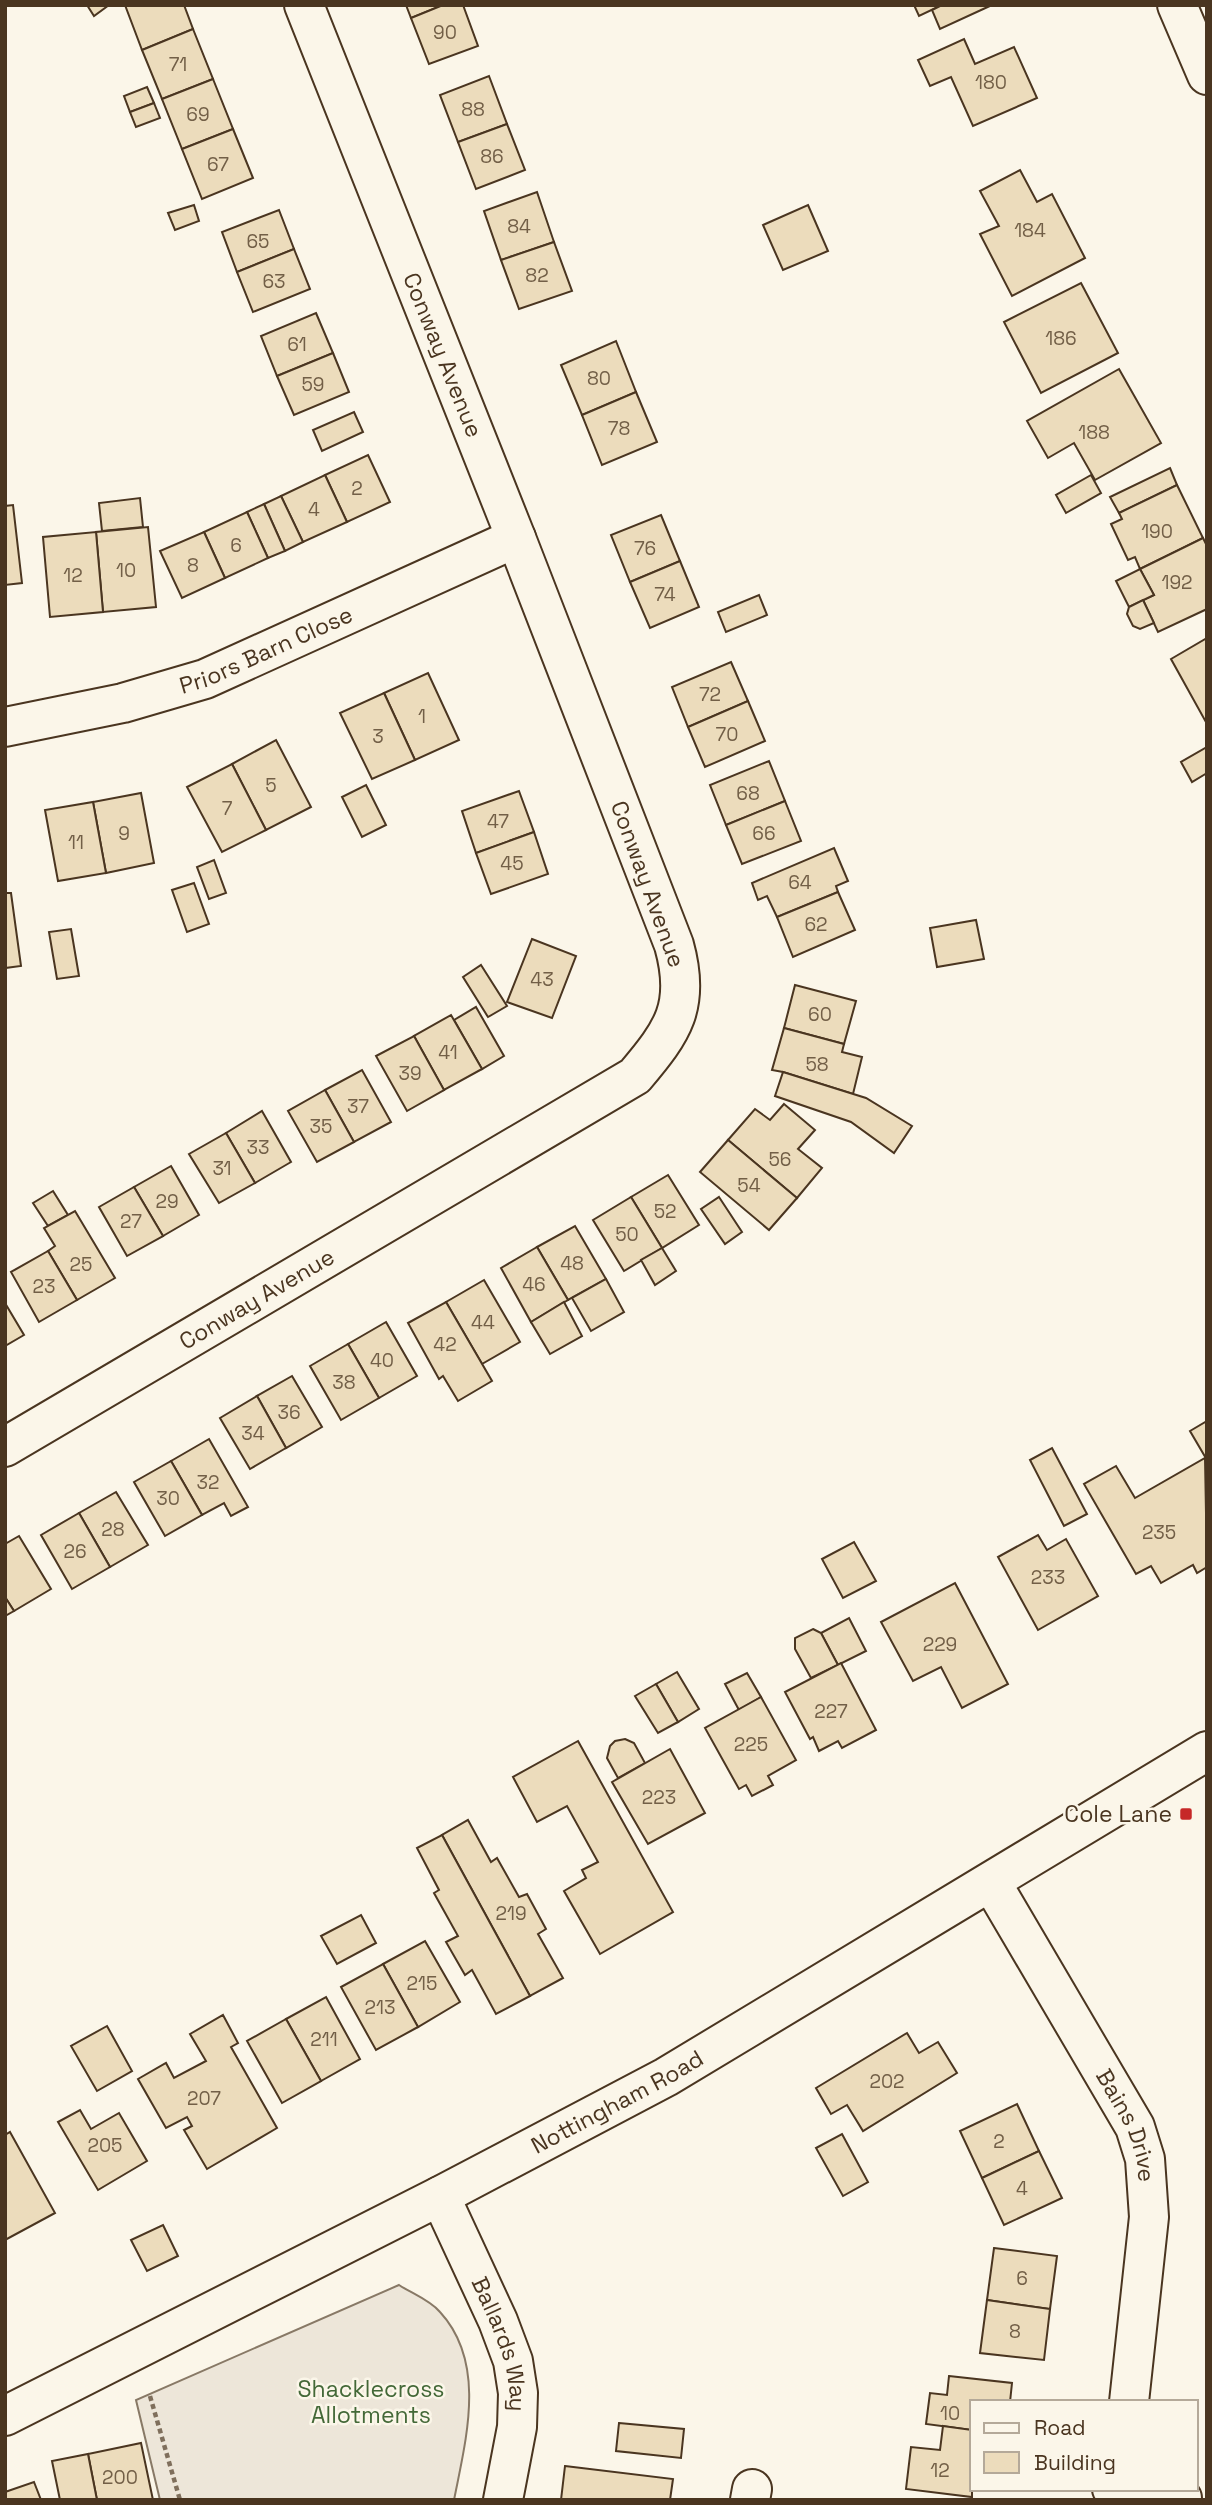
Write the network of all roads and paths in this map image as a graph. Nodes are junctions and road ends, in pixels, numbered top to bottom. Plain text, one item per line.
1 (303, 5) edge
2 (1177, 5) edge
3 (1207, 75) edge
4 (516, 538) junction
5 (5, 727) edge
6 (5, 1447) edge
7 (1207, 1751) edge
8 (991, 1882) junction
9 (440, 2196) junction
10 (149, 2394) dead end
11 (1129, 2400) edge
12 (5, 2416) edge
13 (1127, 2491) edge
14 (1182, 2498) dead end
15 (180, 2500) edge
16 (503, 2500) edge

1 - 4 street, Conway Avenue
2 - 3 street
4 - 5 street, Priors Barn Close
4 - 6 street, Conway Avenue
7 - 8 street, Nottingham Road
8 - 9 street, Nottingham Road
8 - 11 street, Bains Drive
9 - 12 street, Nottingham Road
9 - 16 street, Ballards Way
10 - 15 path
13 - 14 street

